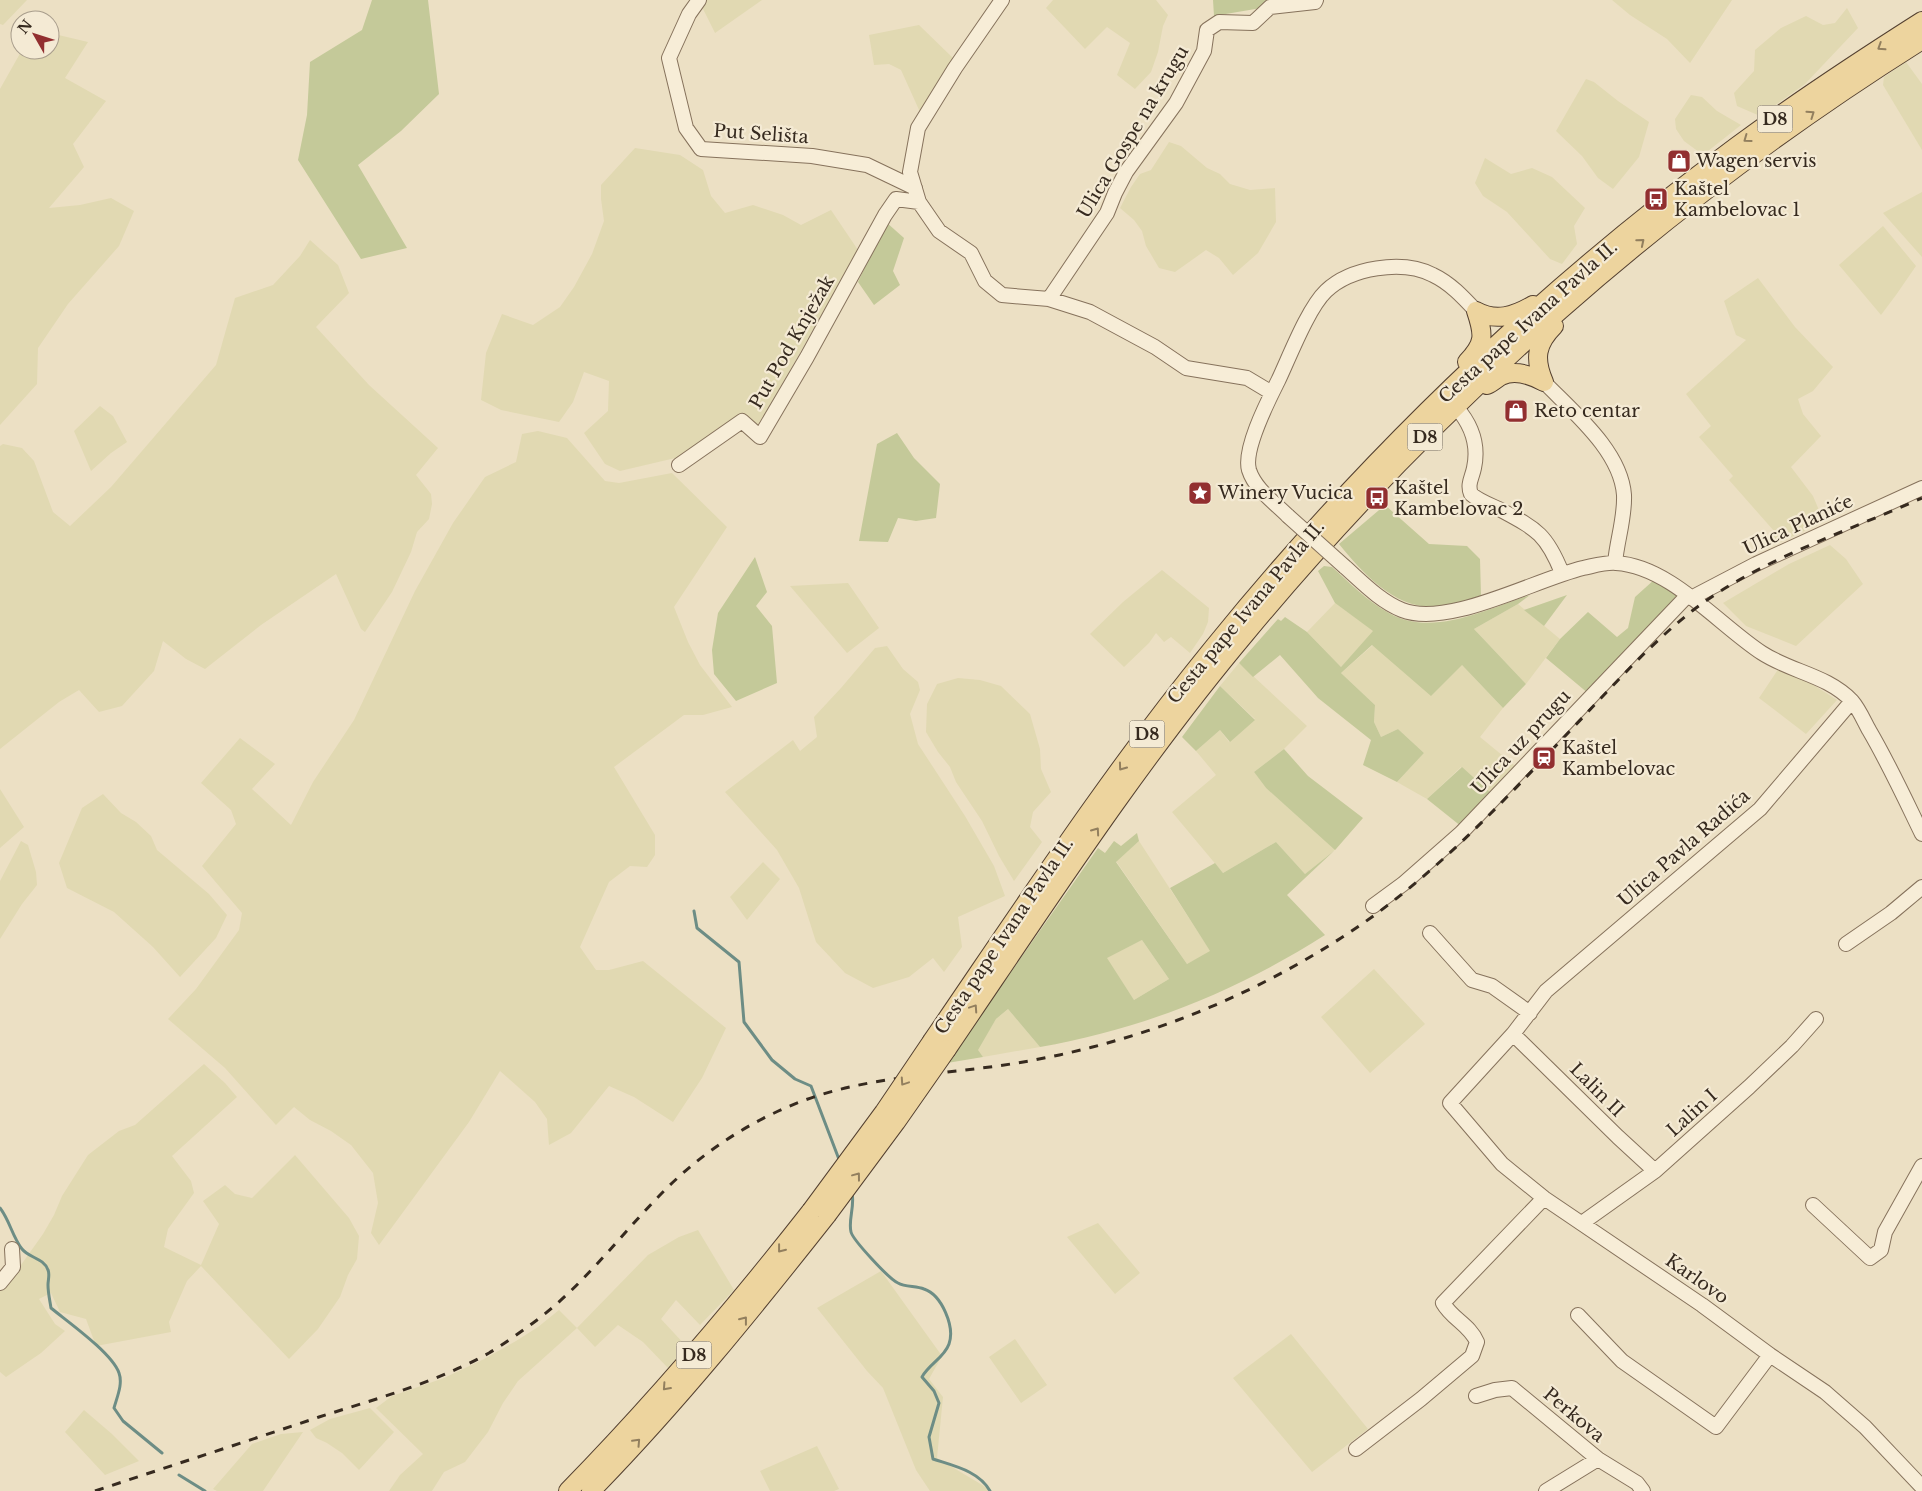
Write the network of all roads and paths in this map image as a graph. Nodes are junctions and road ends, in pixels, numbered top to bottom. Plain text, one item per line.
1 (699, 0) edge
2 (1002, 0) edge
3 (1316, 0) edge
4 (1922, 21) edge
5 (1922, 40) edge
6 (915, 188) junction
7 (919, 202) junction
8 (1549, 298) junction
9 (1049, 299) junction
10 (1567, 304) junction
11 (1476, 311) junction
12 (1544, 382) junction
13 (1453, 387) junction
14 (1473, 390) junction
15 (1272, 393) junction
16 (1456, 407) junction
17 (679, 465) dead end
18 (1922, 488) edge
19 (1615, 563) junction
20 (1562, 573) junction
21 (1689, 596) junction
22 (1852, 701) junction
23 (1922, 834) edge
24 (1922, 887) edge
25 (1373, 906) dead end
26 (1430, 933) dead end
27 (1846, 944) dead end
28 (1530, 1012) junction
29 (1816, 1019) dead end
30 (1513, 1034) junction
31 (939, 1045) junction
32 (1450, 1104) joint
33 (1922, 1166) edge
34 (1655, 1171) junction
35 (1544, 1198) junction
36 (1813, 1206) dead end
37 (819, 1213) junction
38 (1582, 1223) junction
39 (12, 1249) dead end
40 (0, 1283) edge
41 (1578, 1315) dead end
42 (1770, 1355) junction
43 (1476, 1396) dead end
44 (1356, 1449) dead end
45 (1598, 1459) junction
46 (1922, 1487) edge
47 (568, 1491) edge
48 (591, 1491) edge
49 (1546, 1491) edge
50 (1643, 1491) edge

1 - 6 street, Put Selišta
2 - 6 street
3 - 9 street, Ulica Gospe na krugu
4 -> 8 main road, Cesta pape Ivana Pavla II. / D8
10 -> 5 main road, Cesta pape Ivana Pavla II. / D8
6 - 7 street
7 - 9 street
7 - 17 street, Put Pod Knježak
8 - 11 main road
8 - 13 main road, Cesta pape Ivana Pavla II. / D8
9 - 15 street
10 - 12 main road
10 - 14 main road, Cesta pape Ivana Pavla II. / D8
11 - 13 main road
11 - 15 street
12 - 14 main road
12 - 19 street
13 -> 31 main road, Cesta pape Ivana Pavla II. / D8
14 - 16 main road, Cesta pape Ivana Pavla II. / D8
15 - 20 street, bridge
16 - 20 street
31 -> 16 main road, Cesta pape Ivana Pavla II. / D8
18 - 21 street, Ulica Planiće
19 - 20 street
19 - 21 street
21 - 22 street
21 - 25 street, Ulica uz prugu
22 - 23 street
22 - 28 street, Ulica Pavla Radića
24 - 27 street
26 - 28 street
28 - 30 street, Ulica Pavla Radića
29 - 34 street, Lalin I
30 - 32 street, Ulica Pavla Radića
30 - 34 street, Lalin II
31 - 37 main road, Cesta pape Ivana Pavla II. / D8, bridge
32 - 35 street, Karlovo
33 - 36 street
34 - 38 street, Lalin I
35 - 38 street, Karlovo
35 - 44 street
37 -> 47 main road, Cesta pape Ivana Pavla II. / D8
48 -> 37 main road, Cesta pape Ivana Pavla II. / D8
38 - 42 street, Karlovo
39 - 40 street
41 - 42 street
42 - 46 street, Karlovo
43 - 45 street, Perkova
45 - 49 street
45 - 50 street, Perkova

